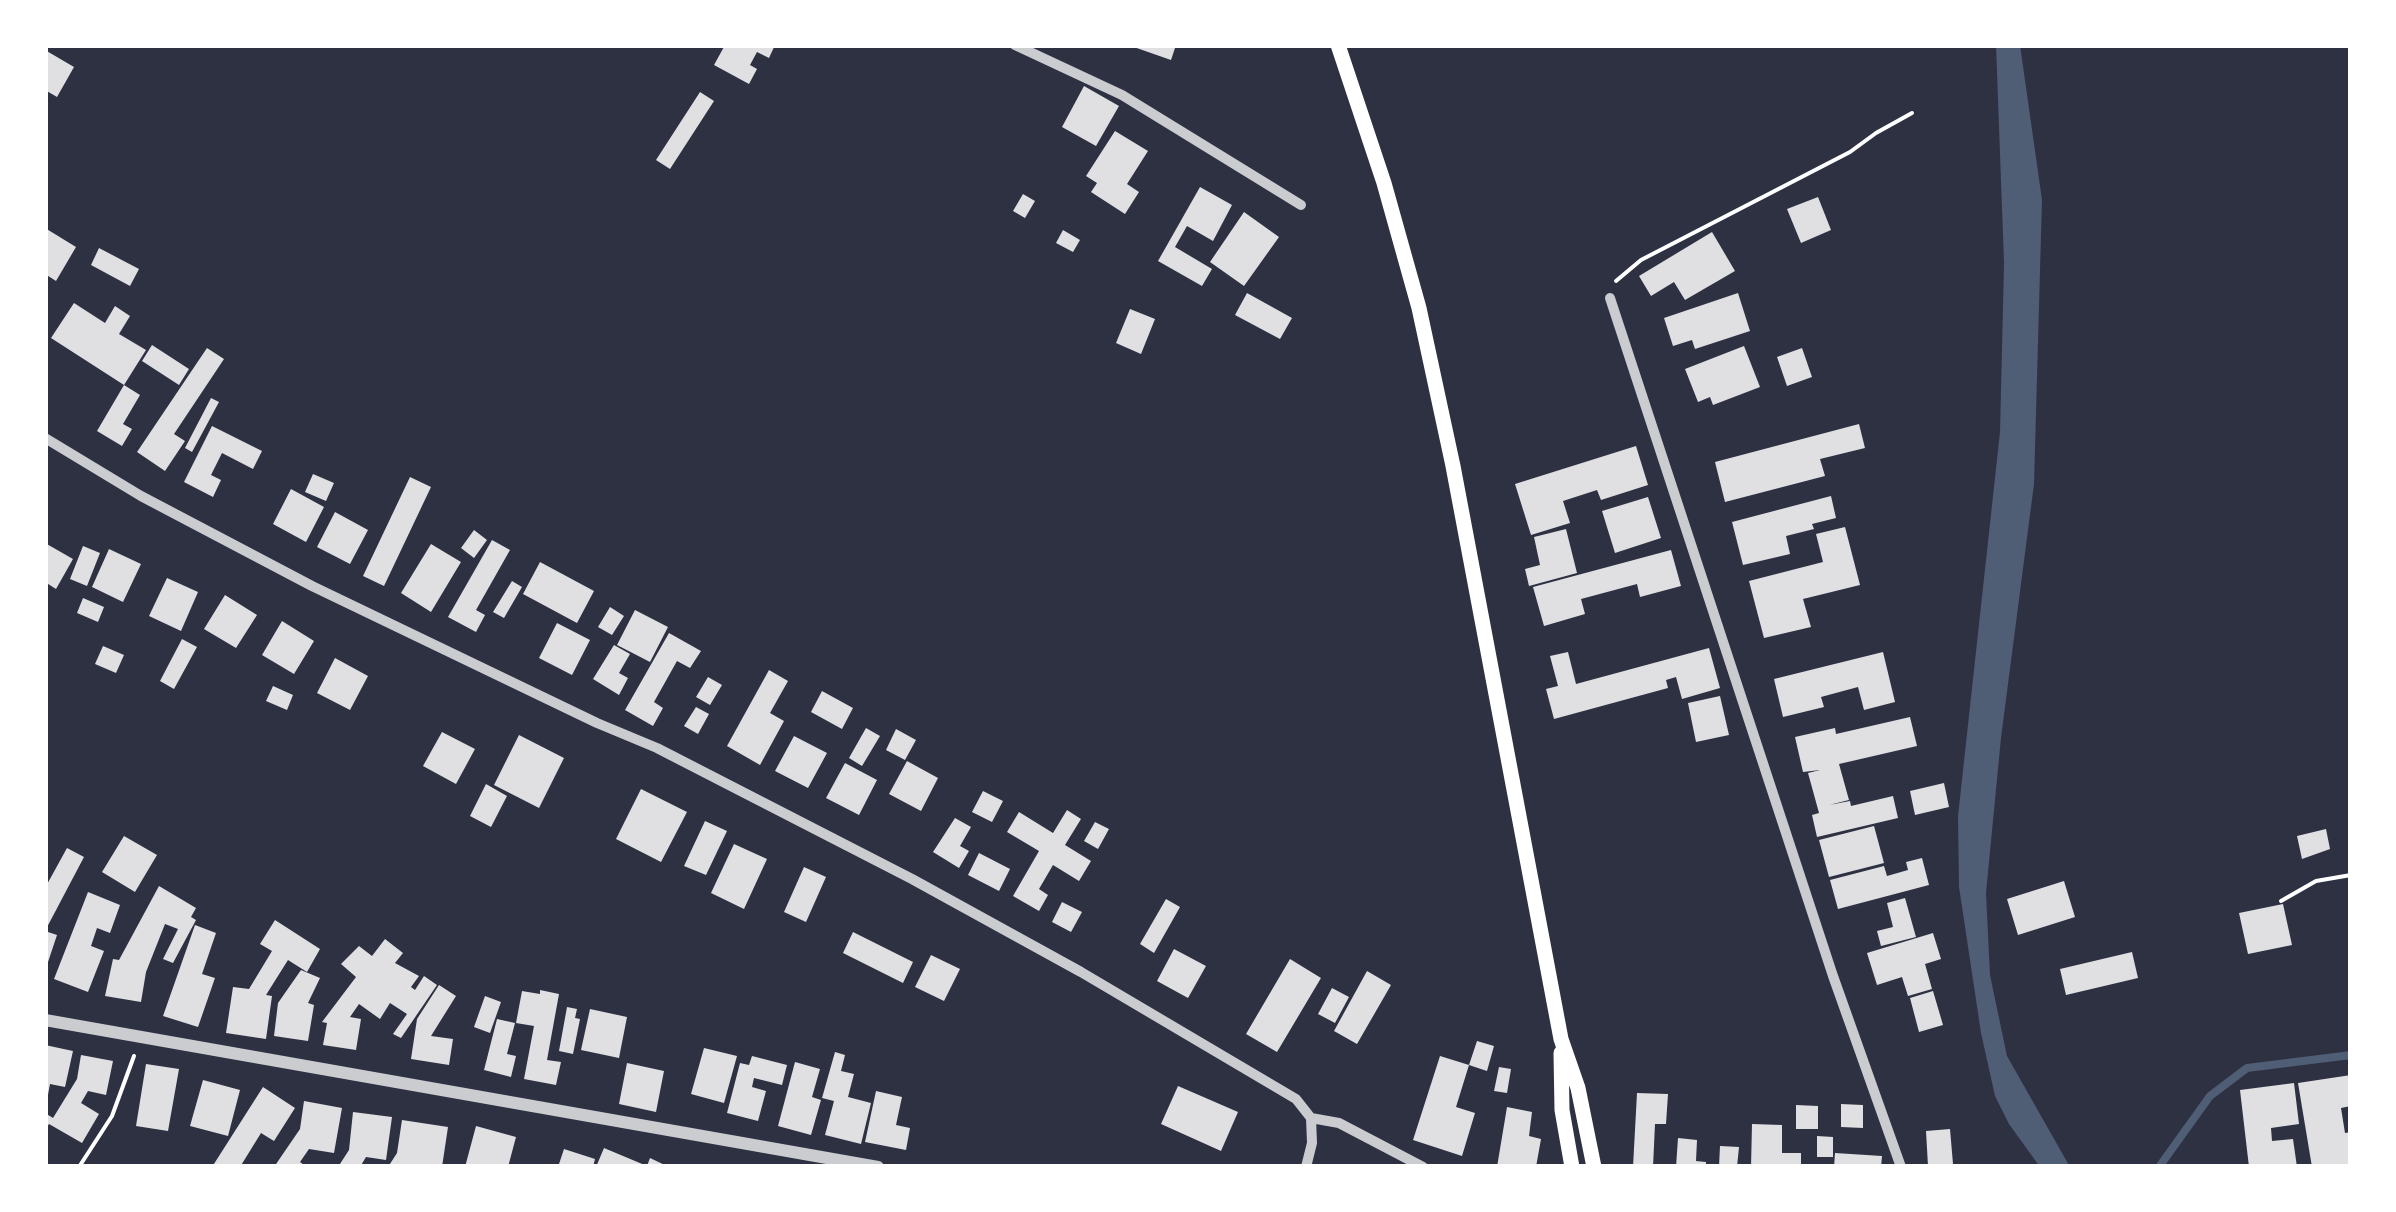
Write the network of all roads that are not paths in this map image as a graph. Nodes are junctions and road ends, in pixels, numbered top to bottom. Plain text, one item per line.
1 (1015, 45) edge
2 (1338, 45) edge
3 (1302, 205) dead end
4 (1610, 298) road end
5 (45, 438) edge
6 (45, 1020) edge
7 (1561, 1039) junction
8 (1311, 1118) junction
9 (878, 1167) edge
10 (1306, 1167) edge
11 (1422, 1167) edge
12 (1572, 1167) edge
13 (1594, 1167) edge
14 (1901, 1167) edge

1 - 3 street
2 - 7 main road
4 - 14 street
5 - 8 street
6 - 9 street
7 - 12 main road
7 - 13 main road
8 - 10 street
8 - 11 street

